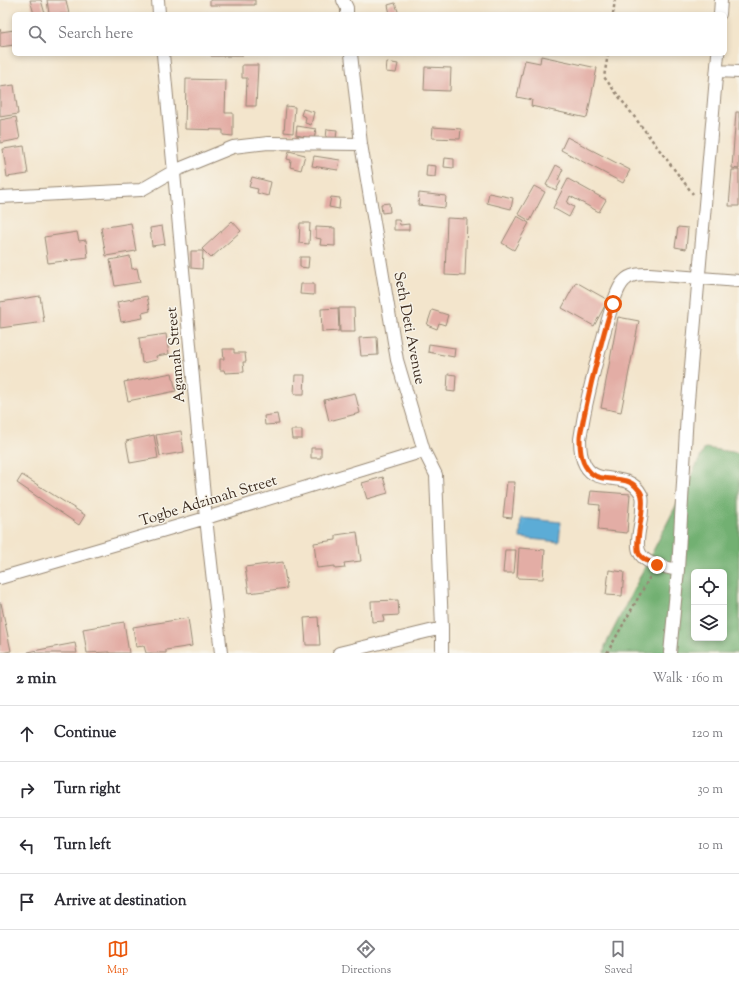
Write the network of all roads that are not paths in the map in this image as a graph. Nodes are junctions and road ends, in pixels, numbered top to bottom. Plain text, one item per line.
1 (158, 0) edge
2 (344, 0) edge
3 (721, 0) edge
4 (159, 12) edge
5 (347, 12) edge
6 (720, 12) edge
7 (163, 56) edge
8 (352, 56) edge
9 (718, 56) edge
10 (717, 71) junction
11 (739, 72) edge
12 (361, 144) junction
13 (174, 171) junction
14 (0, 197) edge
15 (698, 278) junction
16 (739, 281) edge
17 (424, 451) junction
18 (206, 518) junction
19 (678, 570) junction
20 (0, 578) edge
21 (442, 628) junction
22 (221, 653) edge
23 (339, 653) edge
24 (442, 653) edge
25 (670, 653) edge

1 - 4 street
2 - 5 street
3 - 6 street
7 - 13 street, Agamah Street
8 - 12 street, Seth Deti Avenue
9 - 10 street
10 - 11 street
10 - 15 street
12 - 13 street
12 - 17 street, Seth Deti Avenue
13 - 14 street
13 - 18 street, Agamah Street
15 - 16 street
15 - 19 street
15 - 19 street
17 - 18 street, Togbe Adzimah Street
17 - 21 street, Seth Deti Avenue
18 - 20 street, Togbe Adzimah Street
18 - 22 street, Agamah Street
19 - 25 street
21 - 23 street
21 - 24 street, Seth Deti Avenue

